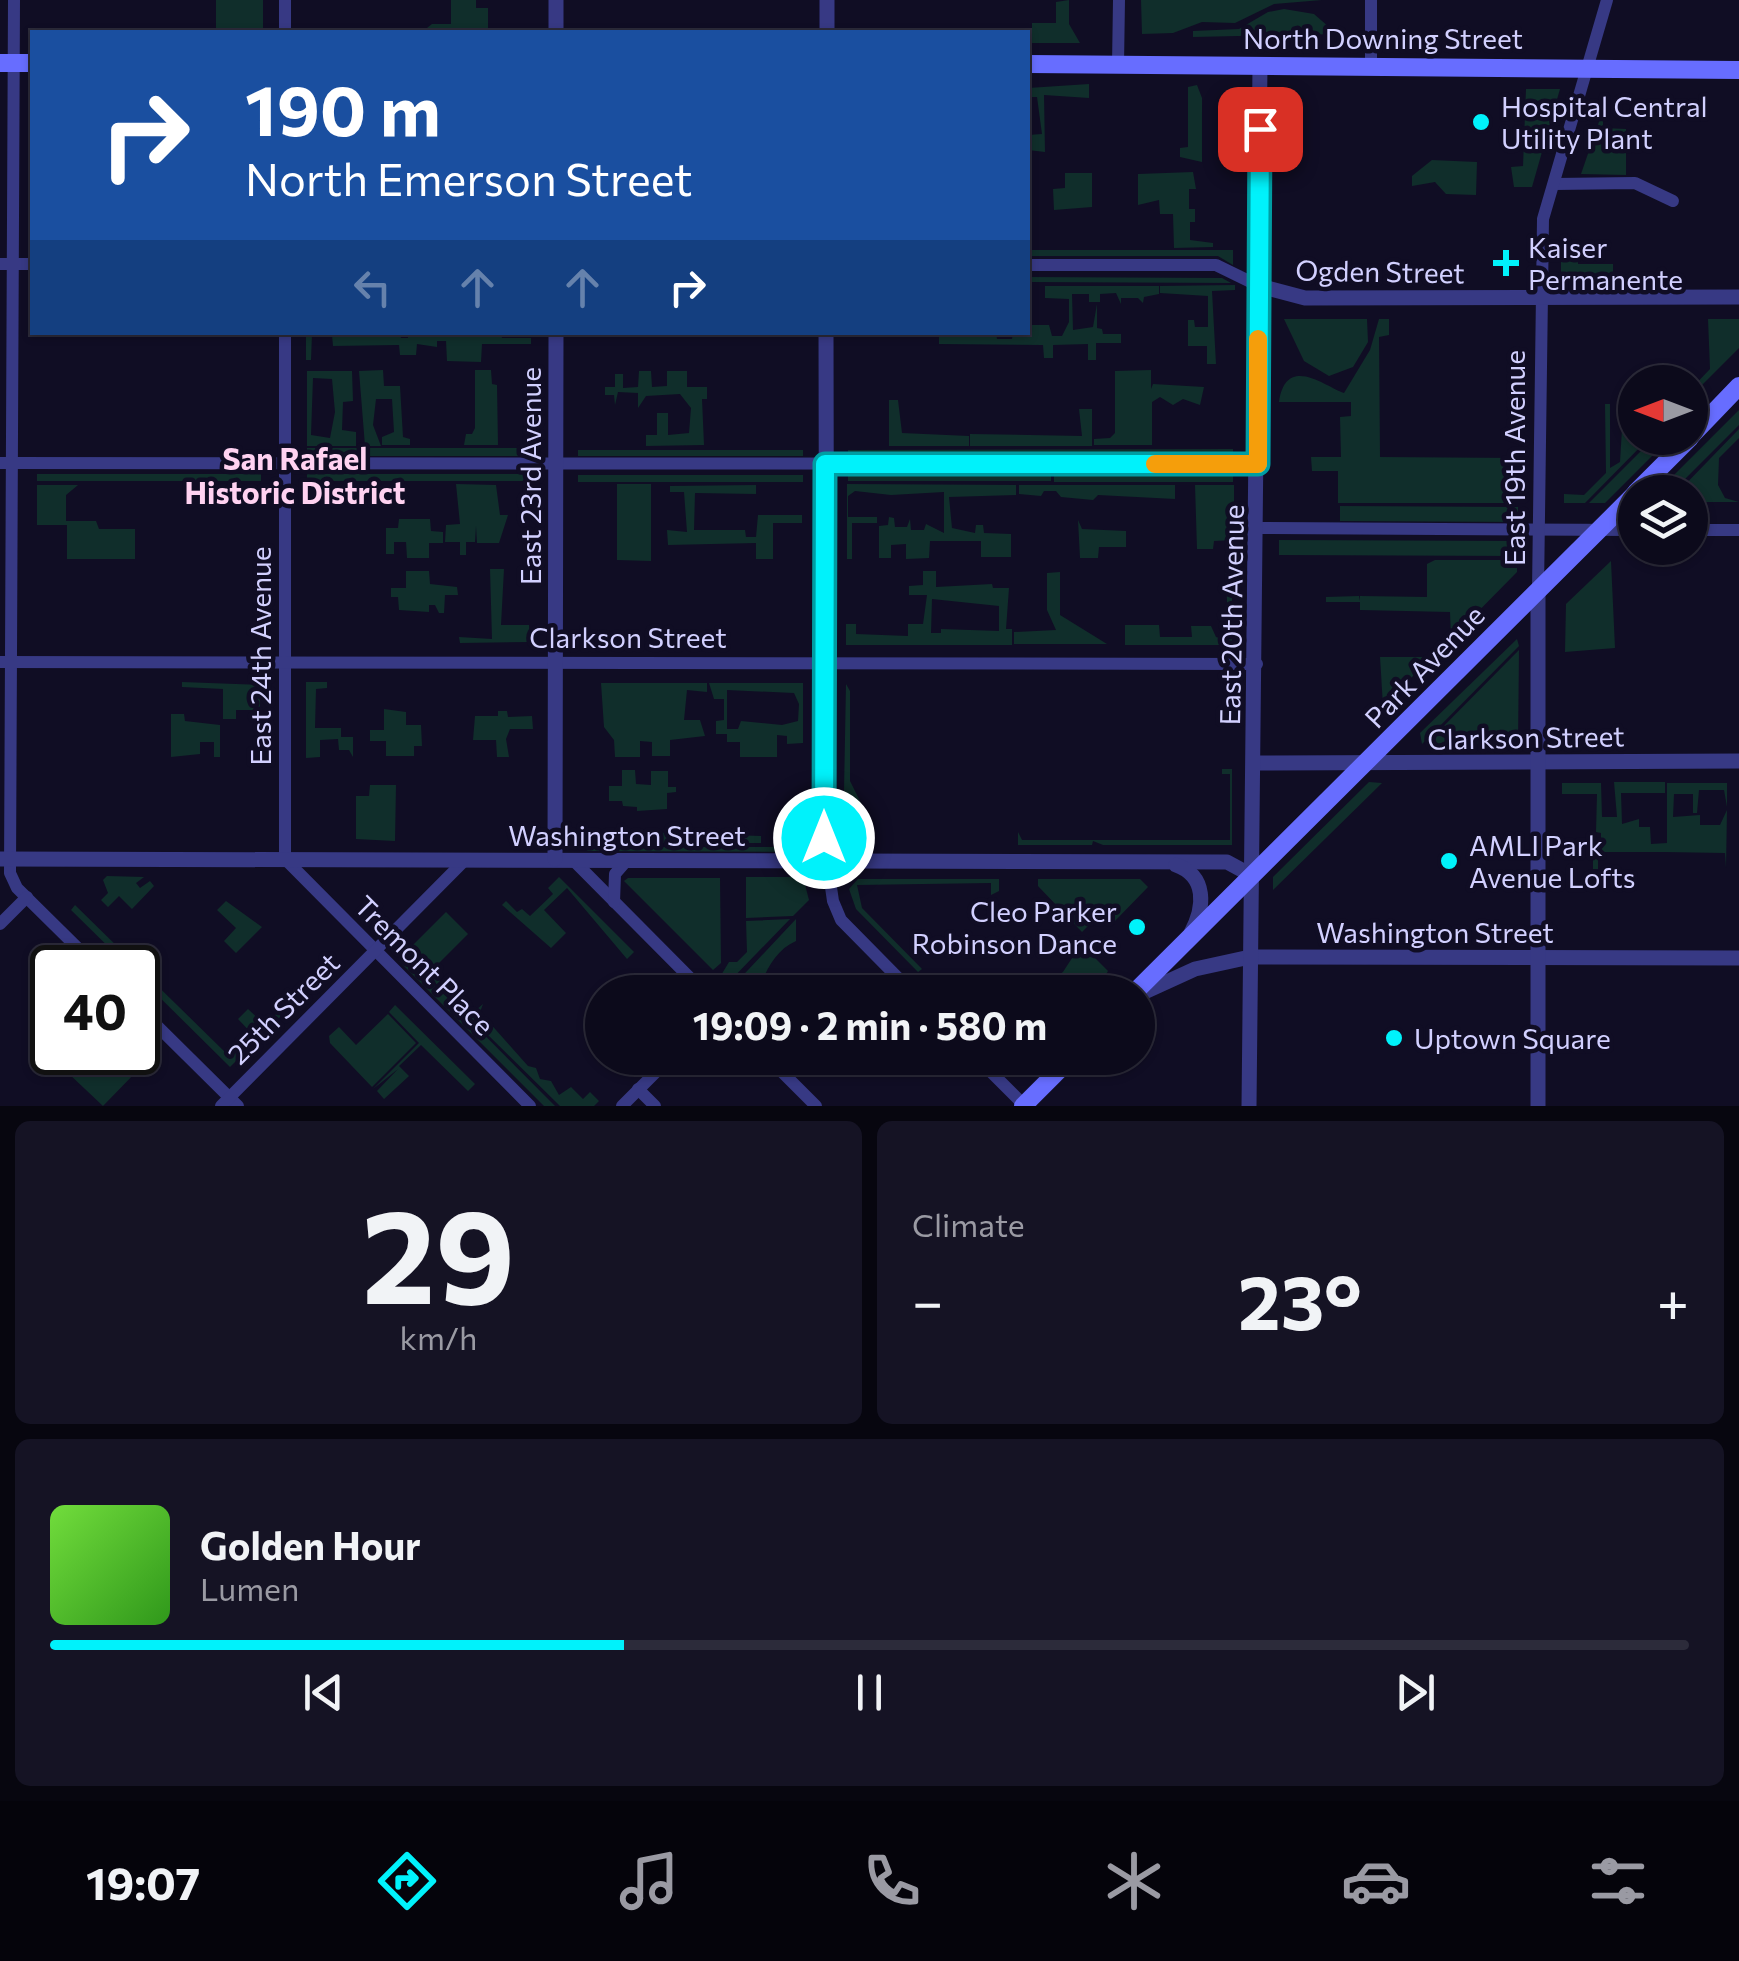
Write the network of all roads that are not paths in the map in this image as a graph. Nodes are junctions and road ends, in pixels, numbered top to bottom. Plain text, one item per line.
1 (14, 0) edge
2 (285, 0) edge
3 (556, 0) edge
4 (827, 0) edge
5 (1119, 0) edge
6 (1371, 0) edge
7 (1606, 0) edge
8 (285, 30) edge
9 (556, 30) edge
10 (827, 30) edge
11 (16, 63) edge
12 (1030, 64) edge
13 (1118, 65) junction
14 (1260, 65) junction
15 (1371, 66) junction
16 (1588, 66) junction
17 (1739, 70) edge
18 (1554, 184) junction
19 (1673, 201) dead end
20 (7, 264) edge
21 (1030, 265) edge
22 (1259, 286) junction
23 (1739, 297) edge
24 (1540, 298) junction
25 (285, 335) edge
26 (556, 335) edge
27 (826, 335) edge
28 (1739, 387) edge
29 (1708, 419) edge
30 (1673, 455) edge
31 (6, 464) edge
32 (285, 464) junction
33 (555, 464) junction
34 (825, 464) junction
35 (1258, 464) junction
36 (1653, 475) edge
37 (1618, 512) edge
38 (1258, 528) junction
39 (1538, 529) junction
40 (1600, 530) junction
41 (1618, 530) edge
42 (1708, 530) edge
43 (1739, 530) edge
44 (1538, 590) junction
45 (6, 662) edge
46 (285, 662) junction
47 (555, 662) junction
48 (824, 662) junction
49 (1257, 664) junction
50 (1538, 760) junction
51 (1739, 761) edge
52 (1254, 763) junction
53 (1367, 764) junction
54 (5, 859) edge
55 (285, 859) junction
56 (466, 860) junction
57 (554, 860) junction
58 (572, 860) junction
59 (628, 860) junction
60 (827, 860) junction
61 (1162, 862) junction
62 (1251, 876) junction
63 (27, 898) junction
64 (614, 902) junction
65 (0, 924) edge
66 (1186, 941) junction
67 (75, 945) edge
68 (376, 950) junction
69 (1250, 957) junction
70 (1538, 957) junction
71 (1739, 958) edge
72 (687, 975) edge
73 (895, 975) edge
74 (1154, 975) edge
75 (1155, 986) edge
76 (160, 1030) edge
77 (652, 1075) edge
78 (785, 1075) edge
79 (994, 1075) edge
80 (1054, 1075) edge
81 (638, 1089) junction
82 (229, 1103) edge
83 (530, 1106) edge
84 (622, 1106) edge
85 (656, 1106) edge
86 (816, 1106) edge
87 (1024, 1106) edge
88 (1249, 1106) edge
89 (1538, 1106) edge

1 - 11 street
2 - 8 street
3 - 9 street
4 - 10 street
5 - 13 street
6 - 15 street
7 - 16 street, East 19th Avenue
11 - 20 street
12 - 13 main road, North Downing Street
13 - 14 main road, North Downing Street
14 - 15 main road, North Downing Street
14 - 22 street, East 20th Avenue
15 - 16 main road, North Downing Street
16 - 17 main road, North Downing Street
16 - 18 street, East 19th Avenue
18 - 19 street
18 - 24 street, East 19th Avenue
20 - 31 street
21 - 22 street, Ogden Street
22 - 24 street, Ogden Street
22 - 35 street, East 20th Avenue
23 - 24 street, Ogden Street
24 - 39 street, East 19th Avenue
25 - 32 street, East 24th Avenue
26 - 33 street, East 23rd Avenue
27 - 34 street
28 - 29 main road, Park Avenue
30 - 36 main road, Park Avenue
31 - 32 street
31 - 45 street
32 - 33 street
32 - 46 street, East 24th Avenue
33 - 34 street
33 - 47 street, East 23rd Avenue
34 - 35 street
34 - 48 street
35 - 38 street, East 20th Avenue
37 - 40 main road, Park Avenue
38 - 39 street
38 - 49 street, East 20th Avenue
39 - 40 street
39 - 44 street, East 19th Avenue
40 - 41 street
40 - 44 main road, Park Avenue
42 - 43 street
44 - 50 street, East 19th Avenue
44 - 53 main road, Park Avenue
45 - 46 street, Clarkson Street
45 - 54 street
46 - 47 street, Clarkson Street
46 - 55 street, East 24th Avenue
47 - 48 street, Clarkson Street
47 - 57 street, East 23rd Avenue
48 - 49 street, Clarkson Street
48 - 60 street
49 - 52 street, East 20th Avenue
50 - 51 street, Clarkson Street
50 - 53 street, Clarkson Street
50 - 70 street, East 19th Avenue
52 - 53 street, Clarkson Street
52 - 62 street, East 20th Avenue
53 - 62 main road, Park Avenue
54 - 55 street, Washington Street
54 - 63 street
55 - 56 street, Washington Street
55 - 68 street, Tremont Place
56 - 57 street, Washington Street
56 - 68 street, 25th Street
57 - 58 street, Washington Street
58 - 59 street, Washington Street
58 - 64 street
59 - 60 street, Washington Street
59 - 64 street
60 - 61 street, Washington Street
60 - 73 street
61 - 62 street, Washington Street
61 - 66 street
62 - 66 main road, Park Avenue
62 - 69 street, East 20th Avenue
63 - 65 street
63 - 67 street
64 - 72 street
66 - 74 main road, Park Avenue
68 - 82 street, 25th Street
68 - 83 street, Tremont Place
69 - 70 street, Washington Street
69 - 75 street, Washington Street
69 - 88 street, East 20th Avenue
70 - 71 street, Washington Street
70 - 89 street, East 19th Avenue
76 - 82 street
77 - 81 street
78 - 86 street
79 - 87 street
80 - 87 main road
81 - 84 street
81 - 85 street

